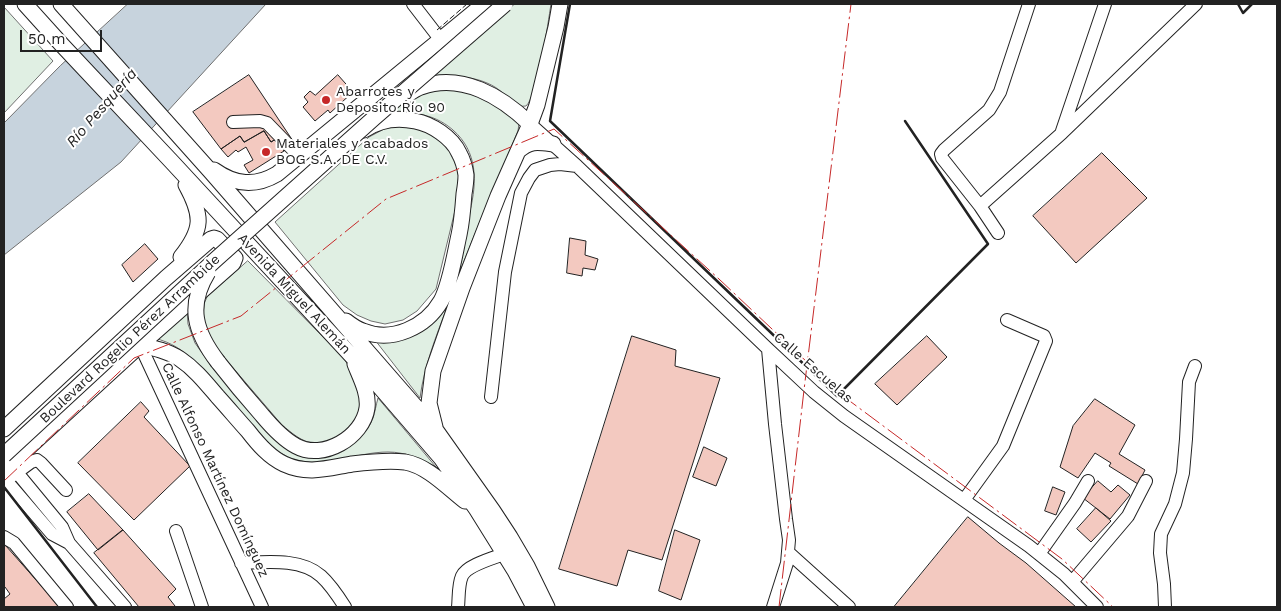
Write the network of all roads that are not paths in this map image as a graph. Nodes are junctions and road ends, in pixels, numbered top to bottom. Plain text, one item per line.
1 (61, 4) edge
2 (413, 4) edge
3 (484, 4) edge
4 (496, 4) edge
5 (504, 4) edge
6 (560, 4) edge
7 (1029, 4) edge
8 (1104, 4) edge
9 (1196, 4) edge
10 (26, 6) edge
11 (440, 39) junction
12 (390, 103) junction
13 (233, 122) dead end
14 (530, 124) junction
15 (1062, 133) junction
16 (351, 138) junction
17 (553, 144) junction
18 (518, 151) junction
19 (299, 156) junction
20 (173, 163) junction
21 (203, 163) junction
22 (577, 166) junction
23 (980, 206) junction
24 (256, 224) junction
25 (998, 233) dead end
26 (241, 237) junction
27 (214, 261) junction
28 (166, 278) junction
29 (333, 312) junction
30 (1007, 320) dead end
31 (140, 345) junction
32 (768, 349) junction
33 (351, 356) junction
34 (1195, 366) dead end
35 (491, 397) dead end
36 (4, 429) edge
37 (435, 429) junction
38 (4, 442) edge
39 (7, 470) edge
40 (1088, 481) dead end
41 (1146, 482) dead end
42 (66, 490) dead end
43 (964, 500) junction
44 (476, 510) junction
45 (176, 532) dead end
46 (4, 537) edge
47 (504, 554) junction
48 (789, 554) junction
49 (1039, 554) junction
50 (241, 563) junction
51 (1072, 582) junction
52 (67, 607) edge
53 (125, 607) edge
54 (201, 607) edge
55 (262, 607) edge
56 (345, 607) edge
57 (458, 607) edge
58 (534, 607) edge
59 (547, 607) edge
60 (773, 607) edge
61 (850, 607) edge
62 (1097, 607) edge
63 (1165, 607) edge

1 - 21 main road, Avenida Miguel Alemán
2 - 11 street
3 - 11 main road
4 - 38 main road, Boulevard Rogelio Pérez Arrambide
5 - 12 main road, Boulevard Rogelio Pérez Arrambide, bridge
6 - 14 main road
7 - 23 street
8 - 15 street
9 - 15 street
10 - 20 main road, Avenida Miguel Alemán
11 - 19 main road
12 - 14 main road, bridge
12 - 16 main road, Boulevard Rogelio Pérez Arrambide, bridge
13 - 19 street
14 - 17 street, Calle Escuelas
14 - 18 main road
15 - 23 street
16 - 24 main road, Boulevard Rogelio Pérez Arrambide, bridge
16 - 29 main road, bridge
17 - 18 main road
17 - 22 street, Calle Escuelas
18 - 37 main road
19 - 21 main road
20 - 26 main road, Avenida Miguel Alemán
20 - 28 main road
21 - 24 main road, Avenida Miguel Alemán
22 - 32 street, Calle Escuelas
22 - 35 street
23 - 25 street
24 - 26 main road, Boulevard Rogelio Pérez Arrambide, bridge
24 - 29 main road, Avenida Miguel Alemán
26 - 27 main road, Boulevard Rogelio Pérez Arrambide, bridge
26 - 33 main road, Avenida Miguel Alemán
27 - 33 main road, bridge
27 - 39 main road, Boulevard Rogelio Pérez Arrambide, bridge
28 - 31 main road
28 - 36 main road
29 - 37 main road, Avenida Miguel Alemán
30 - 43 street
31 - 39 main road
31 - 44 main road
31 - 50 street, Calle Alfonso Martínez Domínguez
32 - 43 street, Calle Escuelas
32 - 48 street
33 - 44 main road, Avenida Miguel Alemán
34 - 63 street
37 - 59 main road, Avenida Miguel Alemán
39 - 42 street
39 - 53 street
40 - 49 street
41 - 51 street
43 - 49 street, Calle Escuelas
44 - 47 main road, Avenida Miguel Alemán
45 - 54 street
46 - 52 street
47 - 57 street
47 - 58 main road, Avenida Miguel Alemán
48 - 60 street
48 - 61 street
49 - 51 street, Calle Escuelas
50 - 55 street, Calle Alfonso Martínez Domínguez
50 - 56 street
51 - 62 street, Calle Escuelas

